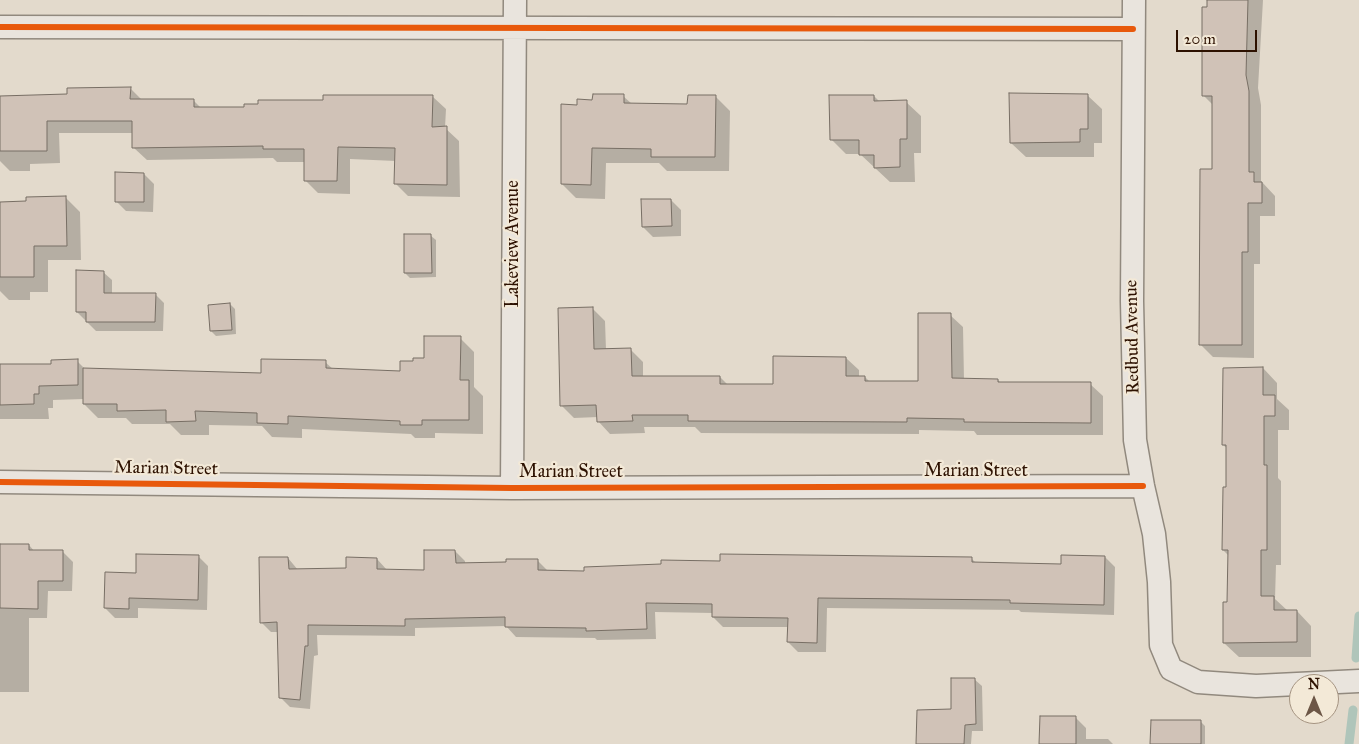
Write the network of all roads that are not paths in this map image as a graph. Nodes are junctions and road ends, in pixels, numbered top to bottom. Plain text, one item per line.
1 (515, 0) edge
2 (1134, 0) edge
3 (0, 27) edge
4 (515, 27) junction
5 (1133, 29) junction
6 (0, 482) edge
7 (1143, 486) junction
8 (512, 488) junction
9 (1359, 681) edge

1 - 4 street, Lakeview Avenue
2 - 5 street, Redbud Avenue
3 - 4 street
4 - 5 street
4 - 8 street, Lakeview Avenue
5 - 7 street, Redbud Avenue
6 - 8 street, Marian Street
7 - 8 street, Marian Street
7 - 9 street, Redbud Avenue

